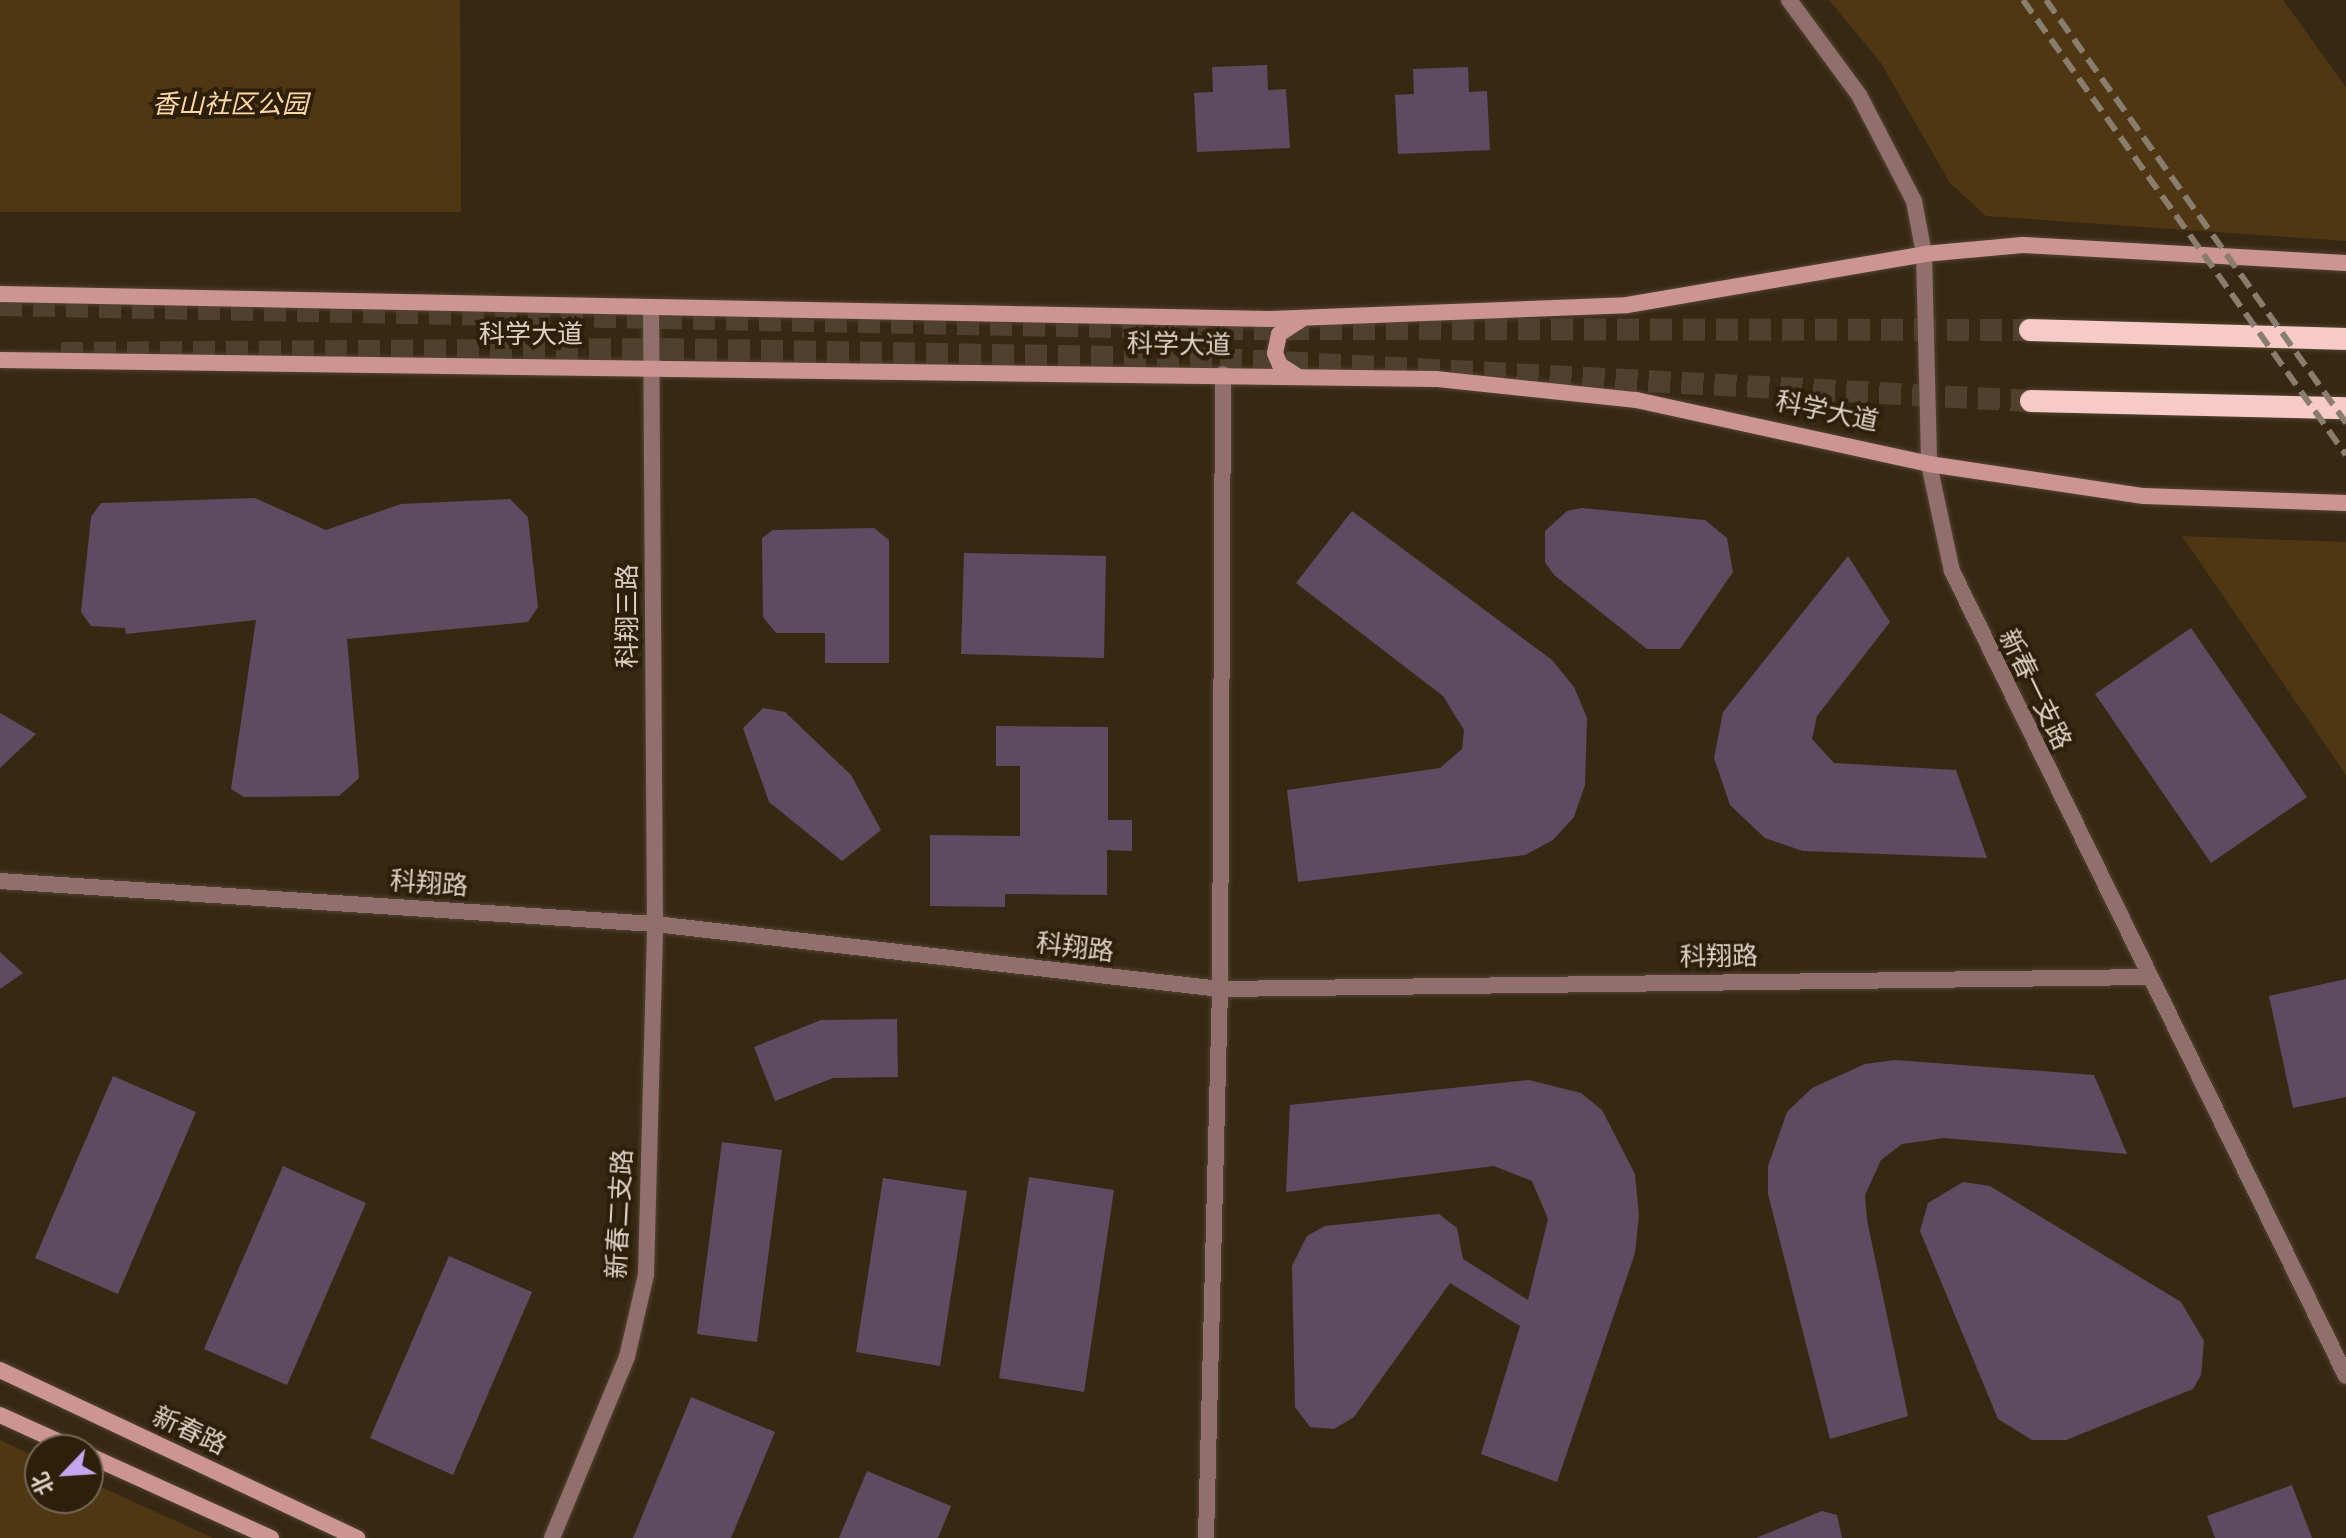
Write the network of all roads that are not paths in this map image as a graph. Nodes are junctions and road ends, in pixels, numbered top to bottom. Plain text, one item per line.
1 (1789, 0) edge
2 (1924, 254) junction
3 (2346, 263) edge
4 (0, 294) edge
5 (651, 307) junction
6 (1303, 318) junction
7 (2030, 330) tunnel mouth
8 (2346, 339) edge
9 (0, 360) edge
10 (651, 365) junction
11 (1223, 374) junction
12 (1297, 376) junction
13 (2031, 401) tunnel mouth
14 (2346, 408) edge
15 (1929, 464) junction
16 (2346, 503) edge
17 (0, 881) edge
18 (655, 924) junction
19 (2148, 977) junction
20 (1220, 989) junction
21 (0, 1370) edge
22 (2346, 1376) edge
23 (0, 1415) edge
24 (42, 1434) edge
25 (104, 1462) edge
26 (271, 1538) edge
27 (357, 1538) edge
28 (552, 1538) edge
29 (1206, 1538) edge

1 - 2 street, 新春一支路
2 - 3 main road, 科学大道
2 - 6 main road, 科学大道
2 - 15 street, 新春一支路
4 - 5 main road, 科学大道
5 - 6 main road, 科学大道
5 - 10 street, 科翔三路
6 - 12 main road
7 - 8 highway
9 - 10 main road, 科学大道
10 - 11 main road, 科学大道
10 - 18 street, 科翔三路
11 - 12 main road, 科学大道
11 - 20 street
12 - 15 main road, 科学大道
13 - 14 highway
15 - 16 main road, 科学大道
15 - 19 street, 新春一支路
17 - 18 street, 科翔路
18 - 20 street, 科翔路
18 - 28 street, 新春二支路
19 - 20 street, 科翔路
19 - 22 street, 新春一支路
20 - 29 street
21 - 27 main road, 新春路
23 - 24 main road
25 - 26 main road

